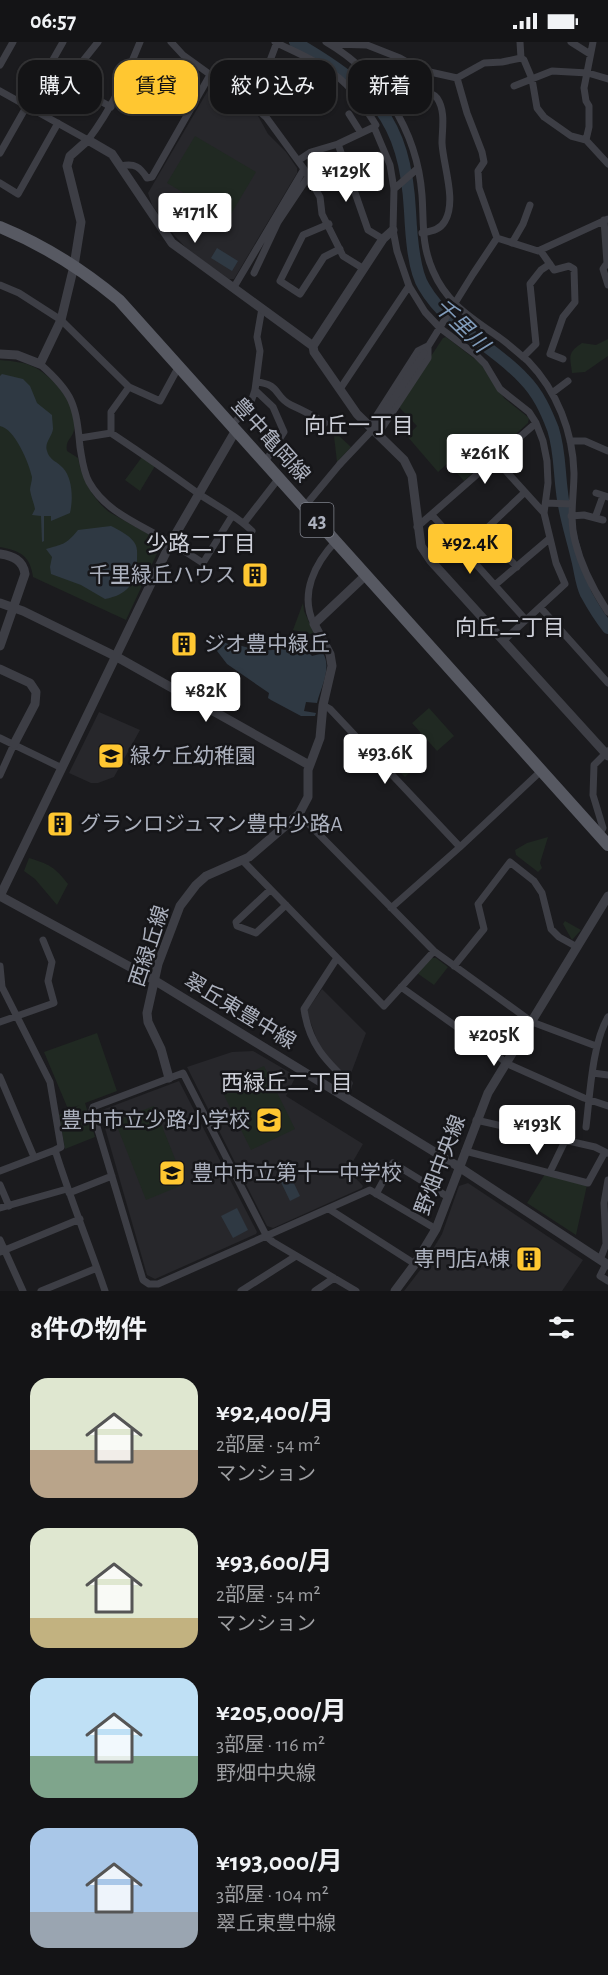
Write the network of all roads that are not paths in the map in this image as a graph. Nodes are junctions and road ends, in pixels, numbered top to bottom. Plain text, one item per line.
1 (13, 42) edge
2 (63, 42) edge
3 (98, 42) edge
4 (140, 42) edge
5 (171, 42) edge
6 (276, 42) edge
7 (520, 42) edge
8 (571, 42) edge
9 (593, 42) edge
10 (328, 43) edge
11 (4, 51) edge
12 (590, 54) junction
13 (521, 58) junction
14 (53, 60) edge
15 (84, 60) edge
16 (270, 60) edge
17 (353, 60) edge
18 (0, 65) edge
19 (588, 73) junction
20 (210, 75) joint
21 (457, 78) junction
22 (532, 79) junction
23 (608, 79) edge
24 (514, 86) dead end
25 (0, 91) edge
26 (432, 94) edge
27 (18, 101) edge
28 (102, 102) edge
29 (111, 107) junction
30 (22, 114) edge
31 (42, 114) edge
32 (263, 114) edge
33 (349, 114) dead end
34 (398, 114) edge
35 (58, 123) junction
36 (374, 127) junction
37 (361, 133) junction
38 (88, 140) junction
39 (586, 140) junction
40 (338, 144) junction
41 (0, 153) edge
42 (299, 160) junction
43 (608, 164) edge
44 (121, 166) junction
45 (304, 169) junction
46 (417, 169) junction
47 (308, 177) junction
48 (0, 183) edge
49 (394, 189) junction
50 (526, 209) dead end
51 (606, 220) edge
52 (328, 224) junction
53 (0, 226) edge
54 (393, 230) junction
55 (422, 233) junction
56 (497, 238) junction
57 (383, 239) junction
58 (513, 243) junction
59 (340, 249) junction
60 (540, 250) junction
61 (550, 264) junction
62 (74, 266) junction
63 (364, 269) junction
64 (254, 273) dead end
65 (0, 285) edge
66 (608, 285) edge
67 (409, 286) junction
68 (234, 287) junction
69 (454, 306) junction
70 (262, 309) junction
71 (61, 320) junction
72 (441, 327) junction
73 (313, 346) junction
74 (426, 350) junction
75 (0, 354) edge
76 (523, 357) junction
77 (563, 360) dead end
78 (40, 364) junction
79 (179, 366) junction
80 (568, 381) dead end
81 (255, 386) junction
82 (129, 387) junction
83 (340, 389) junction
84 (552, 393) junction
85 (325, 423) dead end
86 (536, 423) junction
87 (370, 426) junction
88 (234, 428) junction
89 (111, 433) junction
90 (378, 434) junction
91 (80, 438) junction
92 (570, 441) junction
93 (607, 448) edge
94 (495, 459) junction
95 (265, 462) junction
96 (280, 478) junction
97 (525, 492) junction
98 (198, 494) junction
99 (602, 495) edge
100 (546, 503) junction
101 (572, 504) junction
102 (306, 506) junction
103 (544, 513) junction
104 (432, 514) junction
105 (232, 516) junction
106 (571, 516) junction
107 (244, 523) junction
108 (417, 527) junction
109 (252, 531) dead end
110 (483, 532) junction
111 (549, 538) junction
112 (171, 542) junction
113 (336, 542) junction
114 (0, 554) edge
115 (473, 560) junction
116 (517, 567) junction
117 (366, 575) junction
118 (495, 585) junction
119 (0, 603) edge
120 (540, 607) junction
121 (15, 608) junction
122 (608, 612) edge
123 (526, 620) junction
124 (314, 624) junction
125 (503, 641) junction
126 (0, 646) edge
127 (117, 657) junction
128 (0, 669) edge
129 (608, 683) edge
130 (323, 705) junction
131 (0, 738) edge
132 (14, 744) junction
133 (607, 754) edge
134 (309, 765) junction
135 (62, 768) junction
136 (541, 771) junction
137 (0, 776) edge
138 (299, 814) junction
139 (599, 835) junction
140 (608, 845) edge
141 (460, 847) junction
142 (243, 861) junction
143 (270, 890) junction
144 (608, 896) edge
145 (286, 905) junction
146 (391, 908) junction
147 (43, 940) dead end
148 (577, 947) junction
149 (434, 951) junction
150 (338, 958) junction
151 (0, 966) edge
152 (454, 966) junction
153 (154, 980) junction
154 (401, 987) junction
155 (15, 1015) junction
156 (608, 1017) edge
157 (0, 1022) edge
158 (532, 1022) junction
159 (605, 1026) edge
160 (596, 1046) junction
161 (507, 1061) junction
162 (593, 1073) junction
163 (608, 1075) edge
164 (0, 1077) edge
165 (169, 1078) junction
166 (2, 1087) edge
167 (346, 1096) junction
168 (590, 1099) junction
169 (608, 1106) edge
170 (476, 1120) junction
171 (586, 1127) dead end
172 (565, 1141) junction
173 (55, 1150) junction
174 (465, 1151) junction
175 (606, 1153) edge
176 (34, 1157) junction
177 (459, 1167) junction
178 (0, 1171) edge
179 (550, 1172) junction
180 (112, 1176) junction
181 (608, 1180) edge
182 (0, 1185) edge
183 (68, 1191) junction
184 (376, 1194) junction
185 (448, 1197) junction
186 (606, 1204) edge
187 (9, 1206) junction
188 (0, 1208) edge
189 (328, 1209) junction
190 (80, 1219) junction
191 (436, 1229) junction
192 (267, 1237) junction
193 (0, 1240) edge
194 (2, 1252) edge
195 (296, 1256) junction
196 (605, 1263) edge
197 (415, 1264) junction
198 (97, 1268) junction
199 (334, 1278) junction
200 (608, 1281) edge
201 (23, 1291) edge
202 (41, 1291) edge
203 (105, 1291) edge
204 (241, 1291) edge
205 (315, 1291) edge
206 (356, 1291) edge
207 (395, 1291) edge

1 - 11 street
2 - 14 street
3 - 15 street
4 - 29 street
5 - 20 street
6 - 16 street
6 - 36 street
7 - 13 street
8 - 12 street
9 - 12 street
10 - 17 street
10 - 21 street
11 - 18 street
12 - 19 street
13 - 21 street
13 - 22 street
19 - 22 street
19 - 23 street
19 - 39 street
20 - 44 street
21 - 56 street
22 - 24 street
22 - 39 street
25 - 27 street
26 - 55 street
28 - 29 street
29 - 38 street
30 - 41 street
31 - 35 street
32 - 42 street
33 - 37 street
34 - 46 street
35 - 38 street
35 - 48 street
36 - 37 street
36 - 49 street
37 - 40 street
38 - 44 street
38 - 62 street
39 - 43 street
40 - 42 street
40 - 57 street
42 - 45 street
44 - 68 street
45 - 47 street
45 - 68 street
46 - 49 street
46 - 55 street
47 - 52 street
47 - 64 street
49 - 54 street
50 - 58 street
51 - 60 street
51 - 66 street
52 - 59 street
52 - 59 street
53 - 62 main road, 豊中亀岡線 / 43
54 - 57 street
54 - 67 street
55 - 69 street
56 - 58 street
56 - 69 street
57 - 63 street
58 - 60 street
59 - 63 street
60 - 61 street
61 - 76 street
61 - 77 street
62 - 71 street
62 - 79 main road, 豊中亀岡線 / 43
63 - 73 street
65 - 71 street
67 - 72 street
67 - 83 street
68 - 70 street
69 - 72 street
69 - 76 street
70 - 73 street
70 - 81 street
71 - 78 street
71 - 82 street
72 - 74 street
72 - 86 street
73 - 83 street
74 - 87 street
74 - 90 street
74 - 102 street, bridge
75 - 78 street
76 - 84 street
78 - 91 street
79 - 82 street
79 - 88 main road, 豊中亀岡線 / 43
80 - 84 street
81 - 85 street
81 - 88 street
81 - 95 street
82 - 89 street
83 - 87 street
84 - 92 street
86 - 94 street
86 - 100 street
87 - 90 street
88 - 95 main road, 豊中亀岡線 / 43
88 - 98 street, 翠丘東豊中線
89 - 91 street
89 - 98 street
90 - 108 street
91 - 112 street
92 - 93 street
92 - 101 street
94 - 97 street
94 - 104 street
95 - 96 main road, 豊中亀岡線 / 43
96 - 102 main road, 豊中亀岡線 / 43
96 - 107 street
97 - 103 street
97 - 110 street
98 - 105 street
98 - 112 street, 翠丘東豊中線
99 - 106 street
100 - 101 street
100 - 103 street
101 - 106 street
102 - 113 main road, 豊中亀岡線 / 43
103 - 111 street
104 - 108 street
104 - 115 street
105 - 107 street
105 - 112 street
106 - 122 street
107 - 109 street
108 - 125 street
110 - 115 street
110 - 116 street
111 - 116 street
111 - 120 street
112 - 127 street, 翠丘東豊中線
113 - 117 main road, 豊中亀岡線 / 43
113 - 124 street
114 - 121 street
115 - 118 street
116 - 118 street
117 - 124 street
117 - 136 main road, 豊中亀岡線 / 43
118 - 123 street
119 - 121 street
120 - 123 street
120 - 129 street
121 - 126 street
121 - 127 street
123 - 125 street
124 - 130 street
125 - 133 street
127 - 134 street
127 - 135 street, 翠丘東豊中線
128 - 132 street
130 - 134 street
130 - 141 street
131 - 132 street
132 - 135 street
132 - 137 street
133 - 139 street
134 - 138 street
135 - 153 street, 翠丘東豊中線
136 - 139 main road, 豊中亀岡線 / 43
136 - 141 street
138 - 142 street, 西緑丘線
138 - 146 street
139 - 140 main road, 豊中亀岡線 / 43
141 - 146 street
142 - 143 street
142 - 153 street, 西緑丘線
143 - 145 street
143 - 145 street
144 - 148 street, 野畑中央線
145 - 150 street
146 - 149 street
147 - 155 street
148 - 152 street
148 - 158 street, 野畑中央線
149 - 152 street
149 - 154 street
150 - 154 street
150 - 167 street
151 - 155 street
152 - 158 street
153 - 165 street, 西緑丘線
153 - 167 street, 翠丘東豊中線
154 - 161 street
155 - 157 street
155 - 173 street
156 - 159 street
158 - 160 street
158 - 161 street, 野畑中央線
159 - 160 street
160 - 162 street
161 - 168 street
161 - 170 street, 野畑中央線
162 - 163 street
162 - 168 street
164 - 166 street
165 - 180 street
165 - 192 street
166 - 176 street
167 - 177 street, 翠丘東豊中線
168 - 169 street
168 - 171 street
170 - 172 street
170 - 174 street, 野畑中央線
172 - 175 street
172 - 179 street
173 - 176 street
173 - 183 street
174 - 177 street, 野畑中央線
174 - 179 street
175 - 179 street
176 - 178 street
177 - 185 street, 野畑中央線
177 - 196 street, 翠丘東豊中線
180 - 183 street
180 - 192 street
181 - 186 street
182 - 187 street
183 - 187 street
183 - 190 street
184 - 185 street
184 - 189 street
184 - 191 street
185 - 191 street, 野畑中央線
186 - 196 street
187 - 188 street
189 - 192 street
189 - 197 street
190 - 194 street
190 - 198 street
191 - 197 street, 野畑中央線
192 - 195 street
193 - 194 street
194 - 201 street
195 - 199 street
195 - 204 street
196 - 200 street
197 - 207 street, 野畑中央線
198 - 202 street
198 - 203 street
199 - 205 street
199 - 206 street

